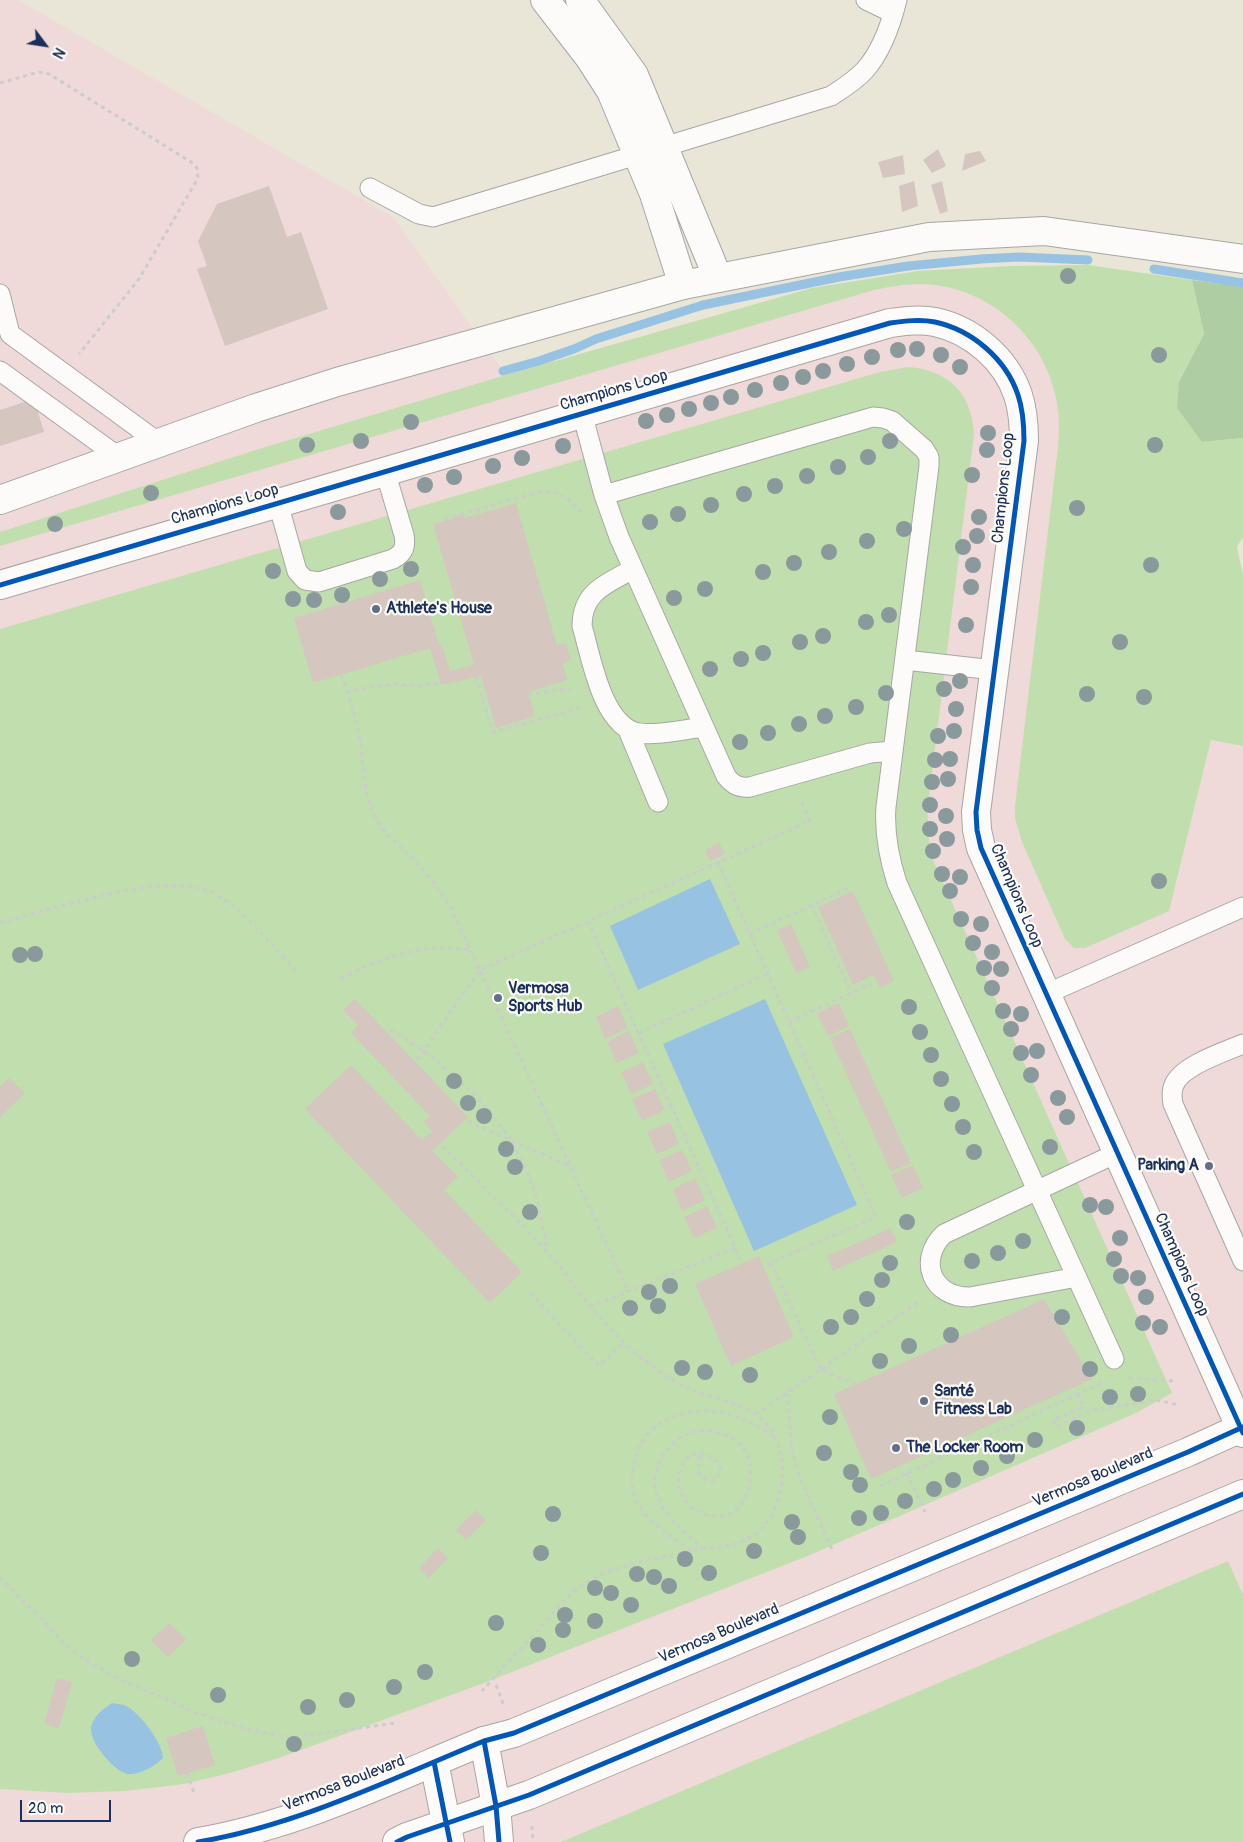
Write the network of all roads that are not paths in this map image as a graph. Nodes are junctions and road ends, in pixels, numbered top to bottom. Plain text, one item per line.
1 (545, 0) edge
2 (580, 0) edge
3 (866, 0) edge
4 (895, 7) edge
5 (664, 147) junction
6 (638, 154) junction
7 (370, 188) dead end
8 (1243, 259) edge
9 (718, 278) junction
10 (683, 285) junction
11 (0, 294) edge
12 (0, 371) edge
13 (582, 413) junction
14 (159, 443) junction
15 (120, 458) junction
16 (386, 471) junction
17 (604, 495) junction
18 (0, 500) edge
19 (278, 503) junction
20 (633, 569) junction
21 (0, 585) edge
22 (905, 660) junction
23 (994, 670) junction
24 (704, 727) junction
25 (628, 730) junction
26 (893, 751) junction
27 (658, 802) dead end
28 (1243, 907) edge
29 (1046, 994) junction
30 (1243, 1044) edge
31 (1117, 1153) junction
32 (1037, 1191) junction
33 (1243, 1261) edge
34 (1077, 1277) junction
35 (1114, 1359) dead end
36 (1242, 1430) edge
37 (1243, 1494) edge
38 (484, 1741) junction
39 (434, 1762) junction
40 (496, 1806) junction
41 (448, 1833) edge
42 (198, 1842) edge
43 (397, 1842) edge
44 (499, 1842) edge

1 - 6 street
2 - 5 street
3 - 4 lane
4 - 5 lane
5 - 6 lane
5 - 9 street
6 - 7 lane
6 - 10 street
8 - 9 street
9 - 10 street
10 - 14 street
11 - 14 lane
12 - 15 lane
13 - 16 street, Champions Loop
13 - 17 lane
13 - 23 street, Champions Loop
14 - 15 street
15 - 18 street
16 - 19 street, Champions Loop
16 - 19 lane
17 - 20 lane
17 - 22 lane
19 - 21 street, Champions Loop
20 - 24 lane
20 - 25 lane
22 - 23 lane
22 - 26 lane
23 - 29 street, Champions Loop
24 - 25 lane
24 - 26 lane
25 - 27 lane
26 - 32 lane
28 - 29 lane
29 - 31 street, Champions Loop
30 - 33 lane
31 - 32 lane
31 - 36 street, Champions Loop
32 - 34 lane
32 - 34 lane
34 - 35 lane
36 - 38 street, Vermosa Boulevard
37 - 40 street
38 - 39 street, Vermosa Boulevard
38 - 40 street
39 - 41 street
39 - 42 street, Vermosa Boulevard
40 - 41 street
40 - 44 street
41 - 43 street

